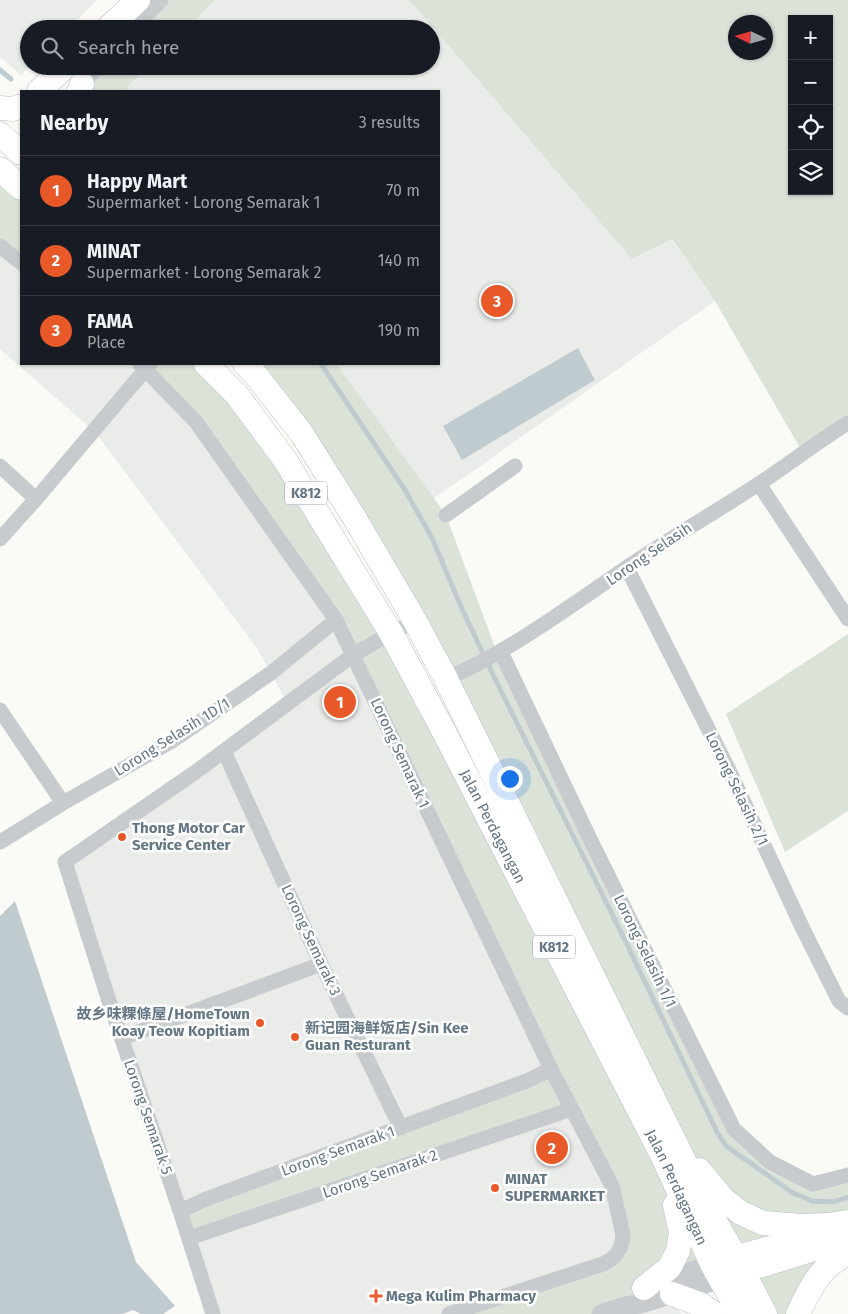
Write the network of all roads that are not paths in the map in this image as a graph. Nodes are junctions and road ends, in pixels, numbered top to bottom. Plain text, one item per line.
1 (138, 0) edge
2 (161, 0) edge
3 (117, 20) edge
4 (142, 20) edge
5 (56, 75) edge
6 (91, 75) edge
7 (79, 89) edge
8 (40, 90) edge
9 (20, 106) edge
10 (0, 108) edge
11 (15, 146) edge
12 (0, 169) edge
13 (20, 187) edge
14 (0, 246) edge
15 (20, 263) edge
16 (146, 365) edge
17 (207, 365) edge
18 (246, 365) edge
19 (848, 424) edge
20 (0, 466) edge
21 (515, 466) dead end
22 (759, 484) junction
23 (36, 499) junction
24 (446, 516) dead end
25 (0, 539) edge
26 (628, 568) junction
27 (848, 619) edge
28 (336, 620) junction
29 (415, 622) junction
30 (391, 633) junction
31 (501, 652) junction
32 (353, 655) junction
33 (457, 675) junction
34 (0, 710) edge
35 (224, 751) junction
36 (63, 803) junction
37 (0, 842) edge
38 (321, 964) junction
39 (848, 1008) edge
40 (122, 1038) junction
41 (551, 1069) junction
42 (572, 1109) junction
43 (401, 1128) junction
44 (673, 1137) junction
45 (666, 1165) junction
46 (848, 1175) edge
47 (180, 1211) junction
48 (848, 1223) edge
49 (189, 1238) junction
50 (848, 1240) edge
51 (848, 1252) edge
52 (728, 1268) junction
53 (644, 1288) junction
54 (672, 1294) junction
55 (625, 1306) junction
56 (213, 1314) edge
57 (449, 1314) edge
58 (601, 1314) edge
59 (714, 1314) edge
60 (740, 1314) edge
61 (765, 1314) edge
62 (798, 1314) edge

1 - 3 main road
2 - 4 street
5 - 8 main road
6 - 7 street
9 - 10 main road
11 - 12 street
12 - 13 main road
14 - 15 street
16 - 23 street
16 - 28 street, Lorong Semarak 1
17 - 30 main road, Jalan Perdagangan / K812
18 - 29 main road, Jalan Perdagangan / K812
19 - 22 street, Lorong Selasih
20 - 23 street
21 - 24 street
22 - 26 street, Lorong Selasih
22 - 27 street
23 - 25 street
26 - 31 street, Lorong Selasih
26 - 39 street, Lorong Selasih 2/1
28 - 32 street, Lorong Semarak 1
28 - 36 street, Lorong Selasih 1D/1
29 - 30 street
29 - 33 main road, Jalan Perdagangan / K812
30 - 32 street
30 - 45 main road, Jalan Perdagangan / K812
31 - 33 street, Lorong Selasih
31 - 46 street, Lorong Selasih 1/1
32 - 35 street
32 - 41 street, Lorong Semarak 1
33 - 44 main road, Jalan Perdagangan / K812
34 - 36 street
35 - 38 street, Lorong Semarak 3
35 - 40 street, Lorong Semarak 5
36 - 37 street, Lorong Selasih 1D/1
38 - 40 street
38 - 43 street, Lorong Semarak 3
40 - 47 street, Lorong Semarak 5
41 - 42 street, Lorong Semarak 1
41 - 43 street, Lorong Semarak 1
42 - 49 street, Lorong Semarak 2
42 - 57 street, Lorong Semarak 1
43 - 47 street, Lorong Semarak 1
44 - 48 main road
44 - 52 main road, Jalan Perdagangan / K812
45 - 52 main road, Jalan Perdagangan / K812
45 - 53 main road
47 - 49 street, Lorong Semarak 5
48 - 52 main road
49 - 56 street, Lorong Semarak 5
50 - 52 main road
51 - 62 main road
52 - 53 street
52 - 54 street
52 - 60 main road, Jalan Perdagangan / K812
52 - 61 main road, Jalan Perdagangan / K812
53 - 55 street
54 - 55 street
54 - 59 main road
55 - 58 street

